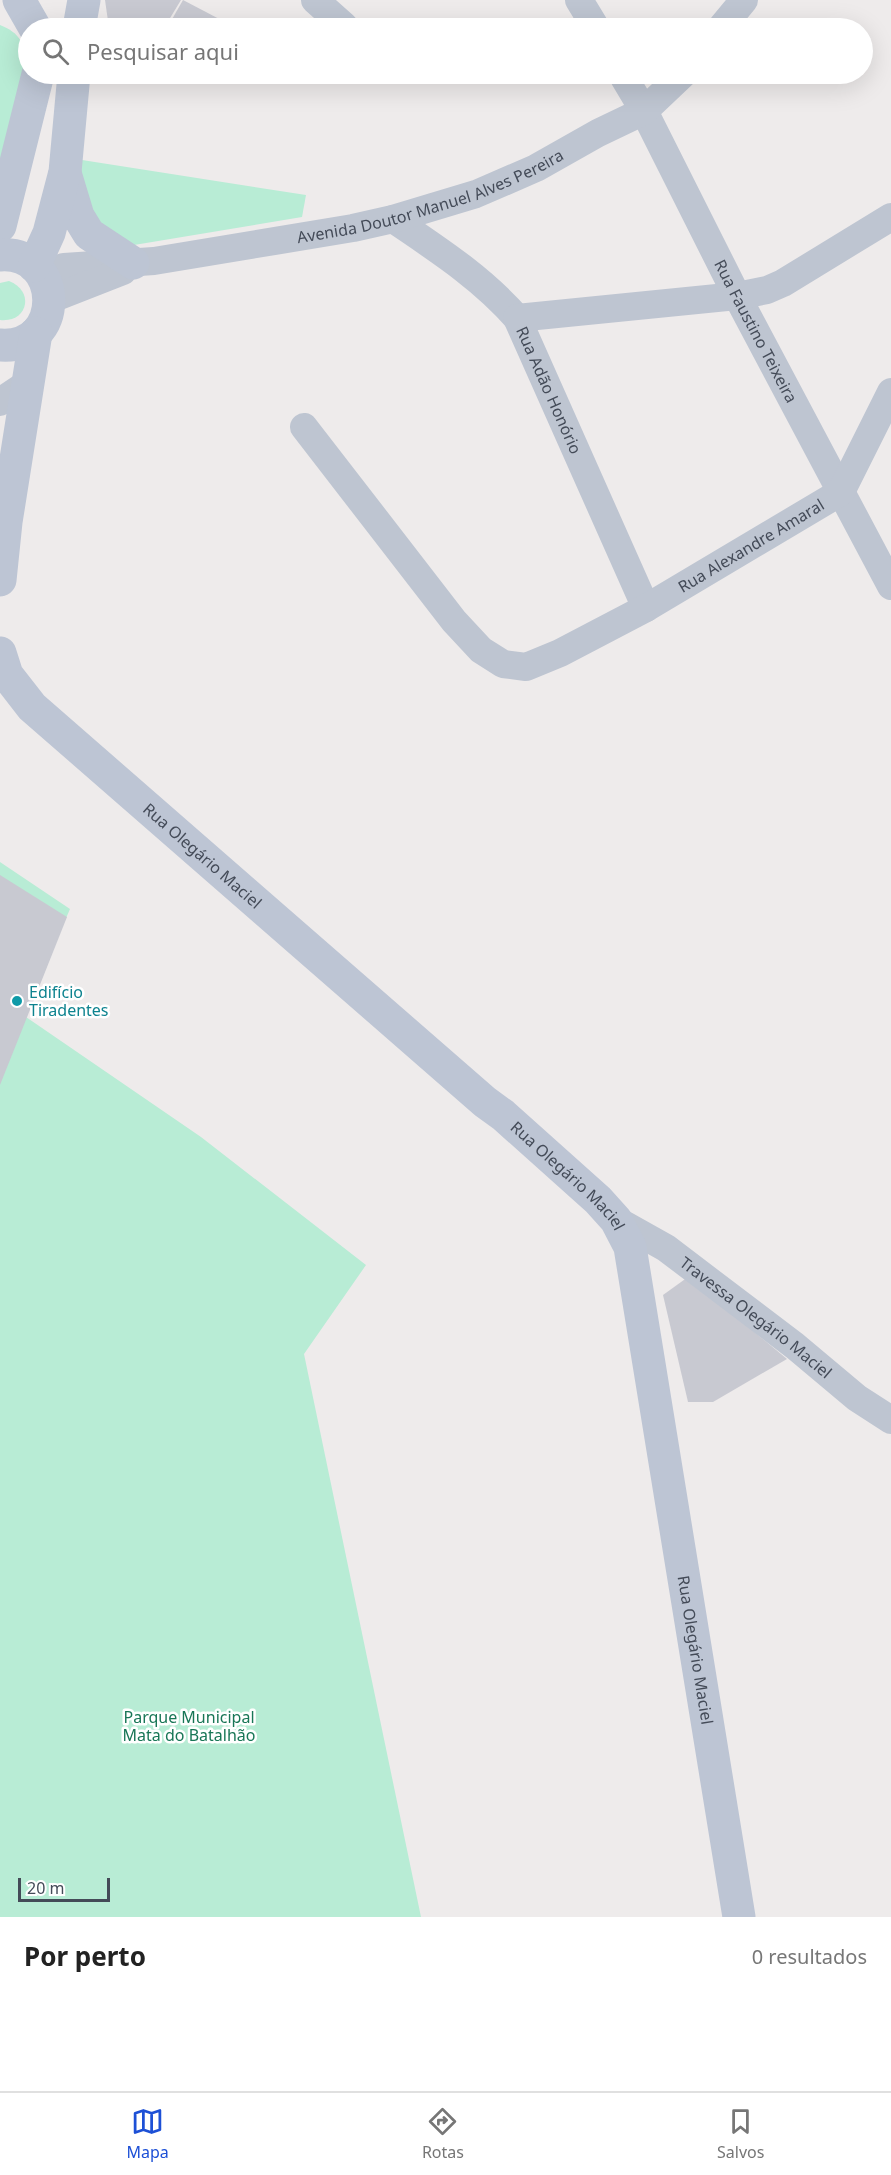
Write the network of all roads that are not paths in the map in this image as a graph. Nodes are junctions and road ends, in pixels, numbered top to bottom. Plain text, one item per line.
1 (19, 0) edge
2 (84, 0) edge
3 (315, 0) edge
4 (579, 0) edge
5 (744, 0) edge
6 (29, 18) edge
7 (81, 18) edge
8 (335, 18) edge
9 (590, 18) edge
10 (729, 18) edge
11 (36, 84) edge
12 (73, 84) edge
13 (628, 84) edge
14 (672, 84) edge
15 (644, 111) junction
16 (65, 172) junction
17 (891, 217) edge
18 (393, 219) junction
19 (0, 226) edge
20 (0, 255) edge
21 (143, 262) junction
22 (41, 280) junction
23 (737, 296) junction
24 (517, 318) junction
25 (36, 333) junction
26 (0, 345) edge
27 (28, 383) junction
28 (891, 392) edge
29 (0, 402) edge
30 (304, 427) dead end
31 (0, 435) edge
32 (841, 492) junction
33 (6, 522) junction
34 (0, 580) edge
35 (891, 586) edge
36 (646, 608) junction
37 (0, 653) edge
38 (616, 1220) junction
39 (891, 1420) edge
40 (739, 1917) edge

1 - 6 street
2 - 7 street
3 - 8 street
4 - 9 street
5 - 10 street
11 - 19 street
12 - 16 street
13 - 15 street, Rua Faustino Teixeira
14 - 15 street, Avenida Doutor Manuel Alves Pereira
15 - 18 street, Avenida Doutor Manuel Alves Pereira
15 - 23 street, Rua Faustino Teixeira
16 - 21 street
16 - 22 street
17 - 23 street
18 - 21 street, Avenida Doutor Manuel Alves Pereira
18 - 24 street, Rua Adão Honório
20 - 22 street
21 - 22 street, Avenida Doutor Manuel Alves Pereira
22 - 25 street
23 - 24 street
23 - 32 street, Rua Faustino Teixeira
24 - 36 street, Rua Adão Honório
25 - 26 street
25 - 27 street
27 - 29 street
27 - 33 street
28 - 32 street, Rua Alexandre Amaral
30 - 36 street, Rua Alexandre Amaral
31 - 33 street
32 - 35 street, Rua Faustino Teixeira
32 - 36 street, Rua Alexandre Amaral
33 - 34 street
37 - 38 street, Rua Olegário Maciel
38 - 39 street, Travessa Olegário Maciel
38 - 40 street, Rua Olegário Maciel

